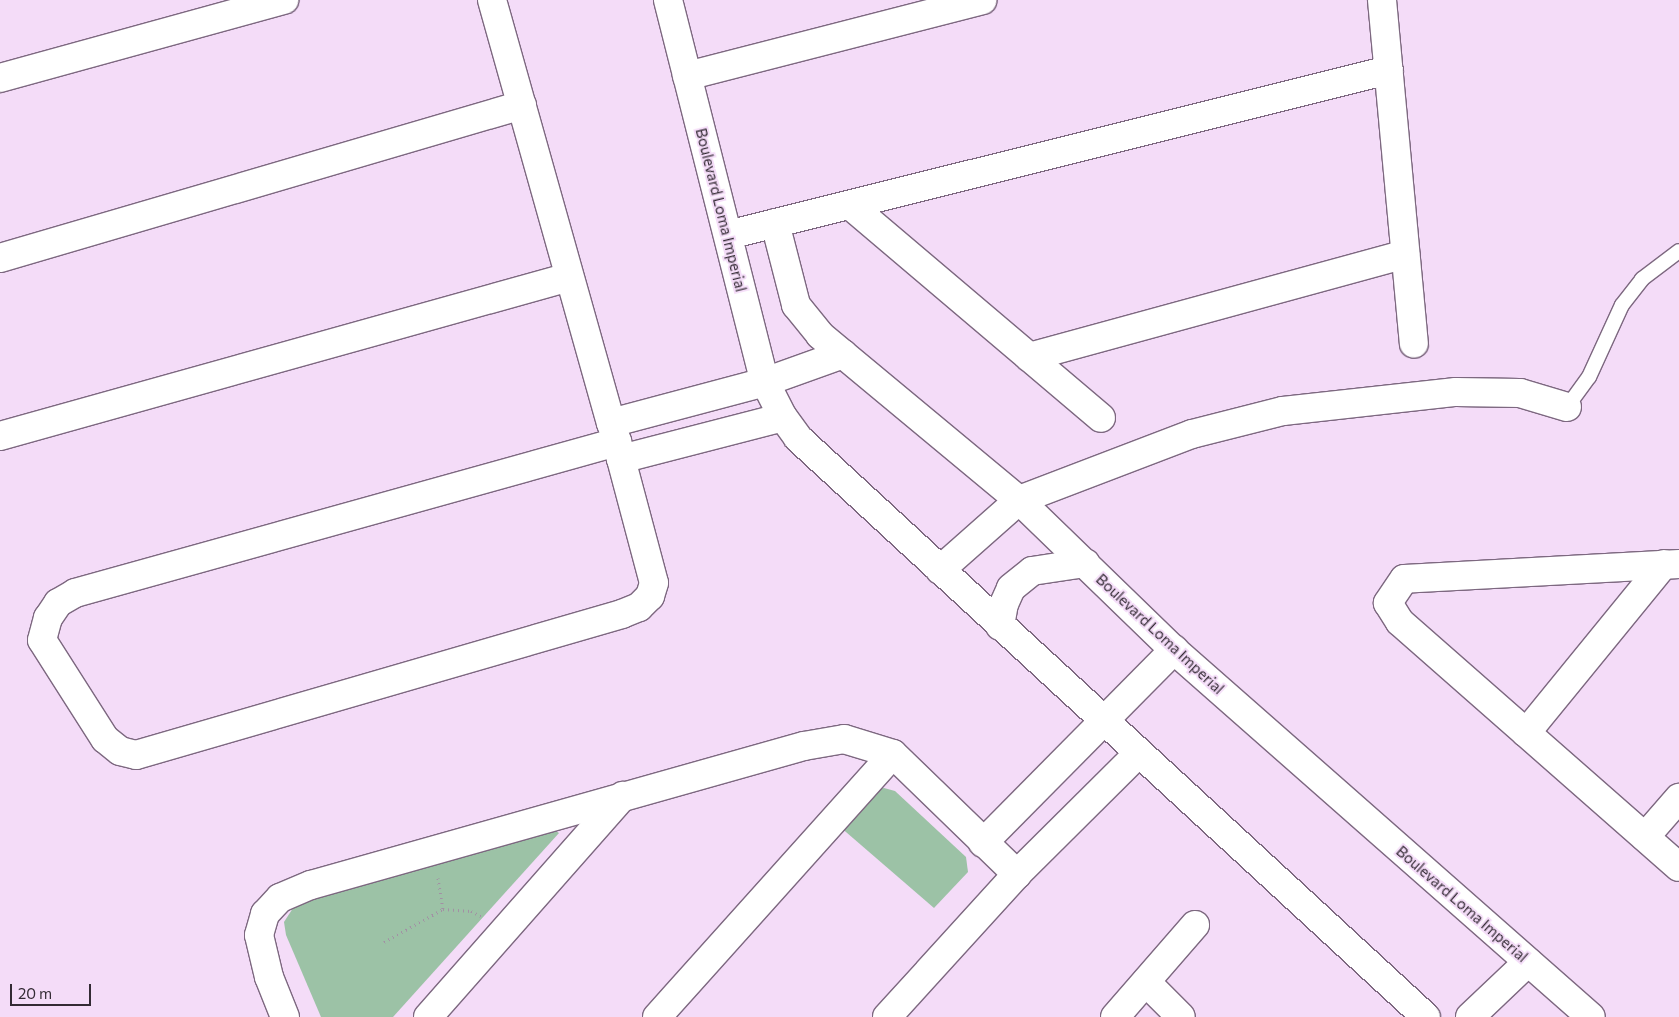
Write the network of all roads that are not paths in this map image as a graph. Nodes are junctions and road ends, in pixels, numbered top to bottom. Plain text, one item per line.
1 (284, 0) edge
2 (492, 0) edge
3 (668, 0) edge
4 (982, 0) edge
5 (1382, 0) edge
6 (1389, 70) junction
7 (687, 76) junction
8 (0, 78) edge
9 (522, 105) junction
10 (850, 205) junction
11 (775, 223) junction
12 (728, 235) junction
13 (1679, 251) edge
14 (1405, 254) junction
15 (0, 258) edge
16 (569, 277) junction
17 (1414, 344) dead end
18 (843, 354) junction
19 (1029, 357) junction
20 (765, 382) junction
21 (1567, 407) joint
22 (783, 417) junction
23 (1101, 418) dead end
24 (0, 436) edge
25 (616, 441) junction
26 (1018, 500) junction
27 (1085, 563) junction
28 (1672, 564) edge
29 (940, 570) junction
30 (1000, 626) junction
31 (1174, 650) junction
32 (1105, 722) junction
33 (1526, 733) junction
34 (1139, 753) junction
35 (893, 754) junction
36 (623, 796) junction
37 (1679, 798) edge
38 (1645, 837) junction
39 (983, 843) junction
40 (1679, 867) edge
41 (1016, 874) junction
42 (1194, 925) dead end
43 (1528, 962) junction
44 (1146, 982) junction
45 (285, 1017) edge
46 (428, 1017) edge
47 (656, 1017) edge
48 (887, 1017) edge
49 (1115, 1017) edge
50 (1181, 1017) edge
51 (1426, 1017) edge
52 (1470, 1017) edge
53 (1591, 1017) edge

1 - 8 street
2 - 9 street
3 - 7 street, Boulevard Loma Imperial
4 - 7 street
5 - 6 street
6 - 10 street
6 - 14 street
7 - 12 street, Boulevard Loma Imperial
9 - 15 street
9 - 16 street
10 - 11 street
10 - 19 street
11 - 12 street
11 - 18 street, Boulevard Loma Imperial
12 - 20 street, Boulevard Loma Imperial
13 - 21 lane
14 - 17 street
14 - 19 street
16 - 24 street
16 - 25 street
18 - 20 street
18 - 26 street, Boulevard Loma Imperial
19 - 23 street
20 - 22 street, Boulevard Loma Imperial
20 - 25 street
21 - 26 street
22 - 25 street
22 - 29 street, Boulevard Loma Imperial
25 - 25 street
26 - 27 street, Boulevard Loma Imperial
26 - 29 street
27 - 30 street
27 - 31 street, Boulevard Loma Imperial
28 - 33 street
28 - 33 street
29 - 30 street, Boulevard Loma Imperial
30 - 32 street, Boulevard Loma Imperial
31 - 32 street
31 - 43 street, Boulevard Loma Imperial
32 - 34 street, Boulevard Loma Imperial
32 - 39 street
33 - 38 street
34 - 41 street
34 - 51 street, Boulevard Loma Imperial
35 - 36 street
35 - 39 street
35 - 47 street
36 - 45 street
36 - 46 street
37 - 38 street
38 - 40 street
39 - 41 street
41 - 48 street
42 - 44 street
43 - 52 street
43 - 53 street, Boulevard Loma Imperial
44 - 49 street
44 - 50 street

